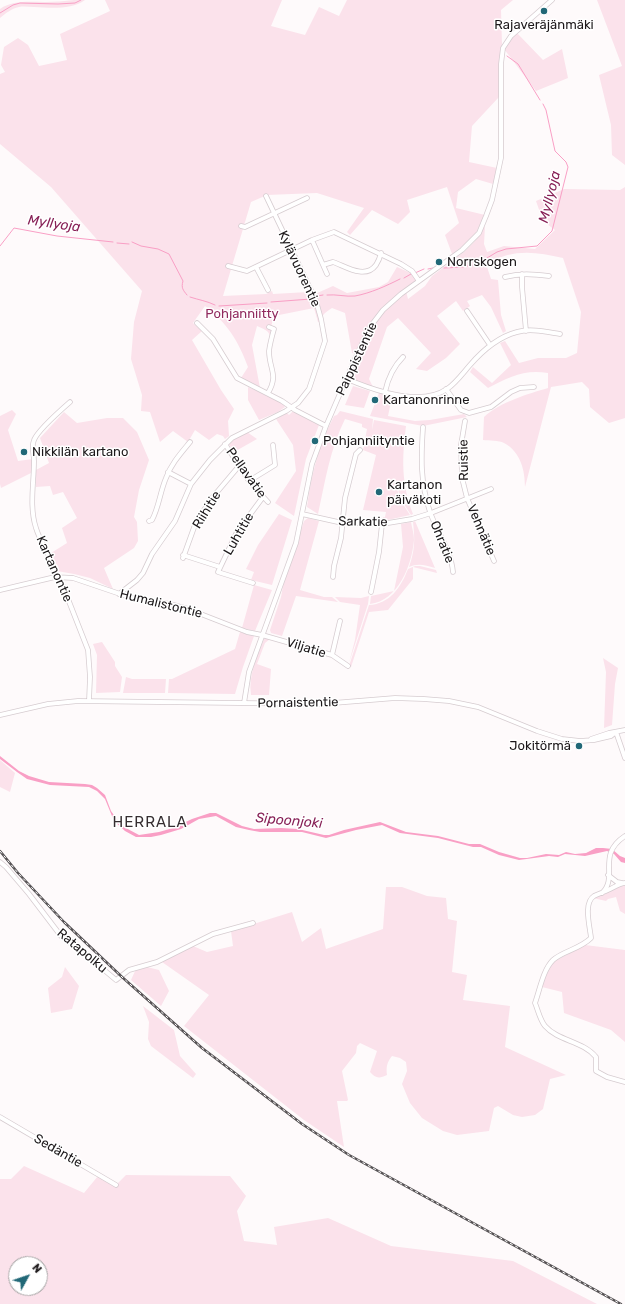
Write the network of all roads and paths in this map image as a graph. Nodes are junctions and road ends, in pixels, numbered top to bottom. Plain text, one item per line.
1 (552, 0) edge
2 (266, 196) dead end
3 (307, 198) dead end
4 (274, 213) junction
5 (241, 226) dead end
6 (312, 240) junction
7 (291, 251) junction
8 (381, 253) junction
9 (323, 265) junction
10 (228, 266) dead end
11 (256, 267) junction
12 (327, 274) dead end
13 (522, 274) junction
14 (548, 276) dead end
15 (505, 277) dead end
16 (419, 282) junction
17 (268, 290) dead end
18 (467, 311) dead end
19 (197, 323) dead end
20 (268, 327) dead end
21 (526, 330) junction
22 (560, 334) dead end
23 (490, 345) junction
24 (403, 357) dead end
25 (347, 379) junction
26 (534, 387) dead end
27 (446, 389) junction
28 (385, 392) junction
29 (268, 393) junction
30 (70, 402) dead end
31 (291, 407) junction
32 (465, 421) dead end
33 (326, 426) junction
34 (423, 427) dead end
35 (190, 442) dead end
36 (225, 444) junction
37 (274, 445) dead end
38 (360, 450) dead end
39 (240, 466) junction
40 (168, 472) junction
41 (249, 481) junction
42 (191, 484) junction
43 (491, 489) dead end
44 (263, 497) junction
45 (467, 498) junction
46 (268, 502) dead end
47 (431, 513) junction
48 (302, 514) junction
49 (149, 521) dead end
50 (342, 523) junction
51 (382, 524) junction
52 (494, 561) dead end
53 (219, 570) junction
54 (453, 572) dead end
55 (57, 577) junction
56 (333, 577) dead end
57 (253, 583) dead end
58 (0, 590) edge
59 (371, 592) dead end
60 (119, 594) junction
61 (340, 621) dead end
62 (262, 635) junction
63 (332, 655) junction
64 (348, 666) dead end
65 (89, 701) junction
66 (244, 703) junction
67 (0, 716) edge
68 (625, 730) edge
69 (616, 732) junction
70 (625, 758) edge
71 (625, 836) edge
72 (0, 862) edge
73 (608, 875) junction
74 (623, 883) edge
75 (600, 894) junction
76 (253, 923) dead end
77 (625, 1082) edge
78 (0, 1117) edge
79 (116, 1185) dead end

1 - 16 street, Paippistentie
2 - 4 street, Kylävuorentie
3 - 4 street
4 - 5 street
4 - 7 street, Kylävuorentie
6 - 7 street
6 - 8 street
6 - 9 street
7 - 11 street
7 - 31 street, Kylävuorentie
8 - 9 street
8 - 16 street
9 - 12 street
10 - 11 street
11 - 17 street
13 - 14 street
13 - 15 street
13 - 21 street
16 - 25 street, Paippistentie
18 - 23 street
19 - 29 street
20 - 29 street
21 - 22 street
21 - 23 street
23 - 27 street
24 - 28 street
25 - 28 street
25 - 33 street, Paippistentie
26 - 27 street
27 - 28 street
29 - 31 street
30 - 55 street, Kartanontie
31 - 33 street
31 - 36 street, Kylävuorentie
32 - 45 street, Ruistie
33 - 48 street, Paippistentie
34 - 47 street, Ohratie
35 - 40 street
36 - 39 street, Pellavatie
36 - 42 street, Kylävuorentie
37 - 41 street
38 - 50 street
39 - 41 street, Pellavatie
39 - 53 street, Riihitie
40 - 42 street
40 - 49 street
41 - 44 street, Pellavatie
42 - 60 street, Kylävuorentie
43 - 45 street, Sarkatie
44 - 46 street, Pellavatie
44 - 53 street, Luhtitie
45 - 47 street, Sarkatie
45 - 52 street, Vehnätie
47 - 51 street, Sarkatie
47 - 54 street, Ohratie
48 - 50 street, Sarkatie
48 - 62 street, Paippistentie
50 - 51 street, Sarkatie
50 - 56 street
51 - 59 street
53 - 57 street
55 - 58 street
55 - 60 street, Humalistontie
55 - 65 street, Kartanontie
60 - 62 street, Humalistontie
61 - 63 street
62 - 63 street, Viljatie
62 - 66 street, Paippistentie
63 - 64 street, Viljatie
65 - 66 street, Pornaistentie
65 - 67 street, Pornaistentie
66 - 69 street, Pornaistentie
68 - 69 street, Pornaistentie
69 - 70 street
71 - 73 street
72 - 76 street, Ratapolku
73 - 74 street
73 - 75 street
74 - 75 street
75 - 77 street
78 - 79 street, Sedäntie

